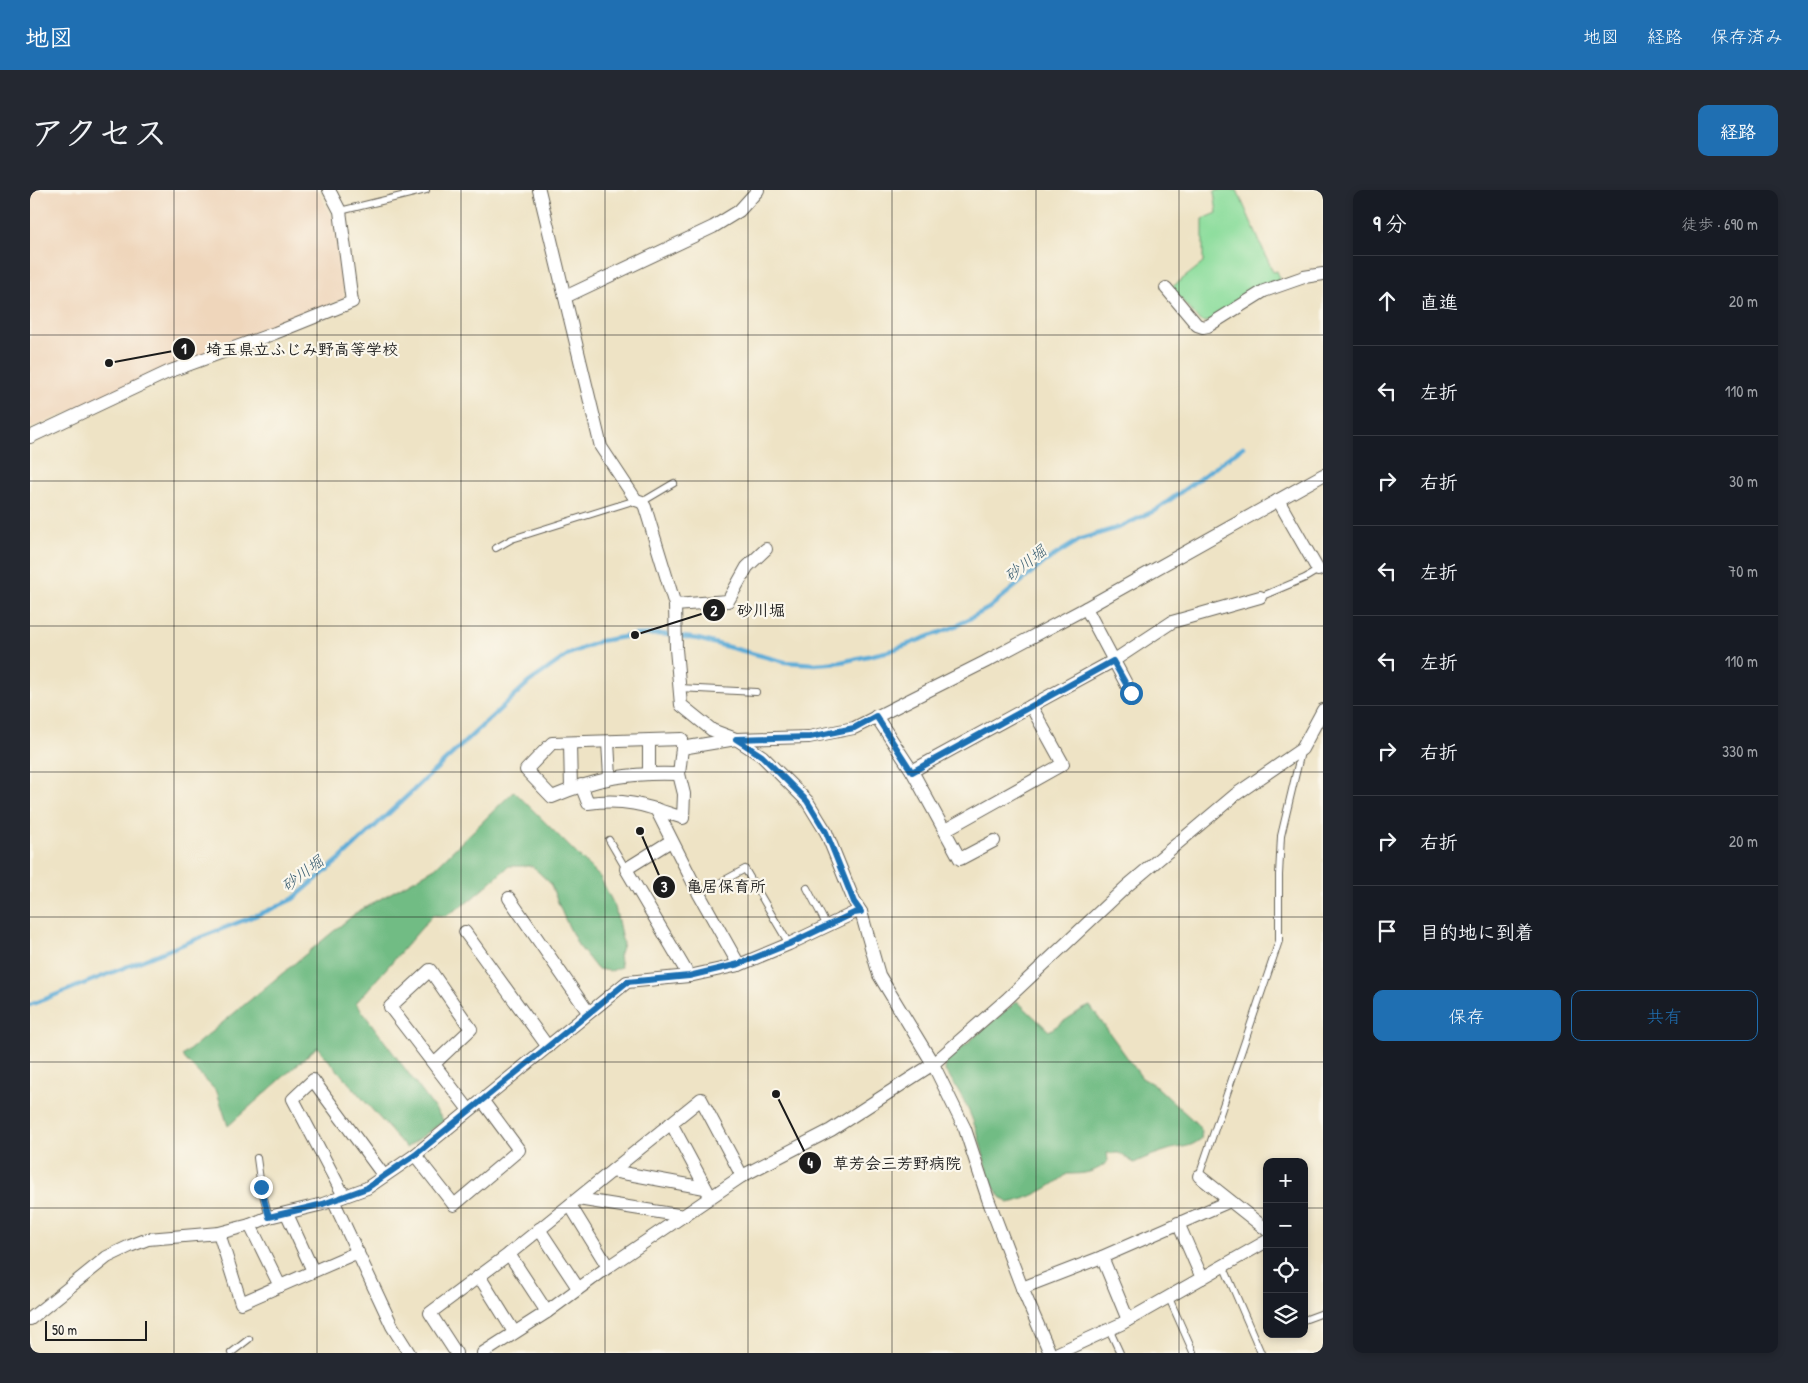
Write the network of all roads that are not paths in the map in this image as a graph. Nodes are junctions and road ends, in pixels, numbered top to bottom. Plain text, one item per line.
1 (329, 190) edge
2 (426, 190) edge
3 (539, 190) edge
4 (758, 190) edge
5 (340, 211) junction
6 (1323, 274) edge
7 (1166, 288) dead end
8 (565, 297) junction
9 (30, 437) edge
10 (1323, 475) edge
11 (674, 483) dead end
12 (1278, 500) junction
13 (639, 501) junction
14 (496, 548) dead end
15 (766, 549) dead end
16 (1320, 569) edge
17 (1260, 597) joint
18 (675, 605) junction
19 (1086, 608) junction
20 (1113, 661) junction
21 (680, 688) junction
22 (756, 692) dead end
23 (1131, 693) dead end
24 (1031, 706) junction
25 (1323, 710) edge
26 (876, 716) junction
27 (736, 739) junction
28 (649, 741) junction
29 (608, 742) junction
30 (570, 743) junction
31 (682, 748) junction
32 (1302, 749) junction
33 (912, 772) junction
34 (649, 773) junction
35 (679, 774) junction
36 (610, 777) junction
37 (576, 787) junction
38 (656, 809) junction
39 (945, 830) junction
40 (609, 840) dead end
41 (671, 841) junction
42 (994, 841) dead end
43 (626, 869) junction
44 (807, 888) dead end
45 (699, 894) junction
46 (509, 898) dead end
47 (861, 912) junction
48 (827, 926) junction
49 (465, 932) dead end
50 (789, 944) junction
51 (739, 964) junction
52 (689, 976) junction
53 (588, 1012) junction
54 (548, 1047) junction
55 (434, 1064) junction
56 (933, 1064) junction
57 (482, 1100) junction
58 (469, 1110) junction
59 (672, 1123) junction
60 (415, 1155) junction
61 (257, 1158) dead end
62 (612, 1171) junction
63 (384, 1176) junction
64 (742, 1176) junction
65 (1199, 1176) joint
66 (708, 1193) junction
67 (338, 1198) junction
68 (1230, 1201) junction
69 (574, 1202) junction
70 (287, 1214) junction
71 (684, 1216) junction
72 (269, 1217) junction
73 (1178, 1223) junction
74 (250, 1225) junction
75 (1263, 1227) edge
76 (539, 1229) junction
77 (219, 1233) junction
78 (1263, 1243) edge
79 (358, 1252) junction
80 (509, 1254) junction
81 (1102, 1256) junction
82 (1223, 1265) junction
83 (608, 1267) junction
84 (313, 1271) junction
85 (479, 1276) junction
86 (1202, 1278) junction
87 (280, 1286) junction
88 (578, 1288) junction
89 (1022, 1288) junction
90 (1169, 1298) junction
91 (547, 1312) junction
92 (1323, 1312) edge
93 (1308, 1318) edge
94 (30, 1319) edge
95 (1128, 1320) junction
96 (1109, 1329) junction
97 (514, 1332) junction
98 (249, 1339) dead end
99 (1193, 1352) dead end
100 (231, 1353) edge
101 (409, 1353) edge
102 (456, 1353) edge
103 (483, 1353) edge
104 (1050, 1353) edge
105 (1058, 1353) edge
106 (1120, 1353) edge
107 (1262, 1353) edge

1 - 5 street
2 - 5 lane
3 - 8 street
4 - 8 street
5 - 9 street
6 - 7 street
8 - 13 street
10 - 12 street
11 - 13 lane
12 - 16 street
12 - 19 street
13 - 14 lane
13 - 18 street
15 - 18 street
16 - 17 lane
17 - 20 street
18 - 21 street
19 - 20 street
19 - 26 street
20 - 23 street
20 - 24 street
21 - 22 lane
21 - 27 street
24 - 33 street
24 - 39 street
25 - 32 street
26 - 27 street
26 - 33 street
27 - 31 street
27 - 47 street
28 - 29 street
28 - 31 street
28 - 34 street
29 - 30 street
29 - 36 street
30 - 37 street
30 - 37 street
31 - 35 street
32 - 56 street
32 - 65 lane
33 - 39 street
34 - 35 street
34 - 36 street
35 - 38 street
36 - 37 street
37 - 38 street
38 - 41 street
39 - 42 street
40 - 43 lane
41 - 43 street
41 - 45 street
43 - 52 street
44 - 48 lane
45 - 50 lane
45 - 51 street
46 - 53 street
47 - 48 street
47 - 56 street
48 - 50 street
49 - 54 street
50 - 51 street
51 - 52 street
52 - 53 street
53 - 54 street
54 - 57 street
55 - 55 street
55 - 58 street
56 - 64 street
56 - 89 street
57 - 58 street
57 - 60 street
58 - 60 street
59 - 62 street
59 - 64 street
59 - 66 street
60 - 63 street
61 - 72 lane
62 - 66 street
62 - 69 street
63 - 67 street
63 - 67 street
64 - 66 street
65 - 68 street
66 - 71 street
67 - 70 street
67 - 79 street
68 - 73 street
68 - 75 street
69 - 71 street
69 - 76 street
69 - 83 street
70 - 72 street
70 - 84 street
71 - 83 street
72 - 74 street
73 - 81 street
73 - 86 street
74 - 77 street
74 - 87 street
76 - 80 street
76 - 88 street
77 - 87 street
77 - 94 street
78 - 82 street
79 - 84 street
79 - 101 street
80 - 85 street
80 - 91 street
81 - 89 street
81 - 95 street
82 - 86 street
82 - 107 lane
83 - 88 street
84 - 87 street
85 - 97 street
85 - 102 street
86 - 90 street
88 - 91 street
89 - 104 street
90 - 95 street
90 - 99 lane
91 - 97 street
92 - 93 lane
95 - 96 street
96 - 105 street
96 - 106 lane
97 - 103 street
98 - 100 lane

